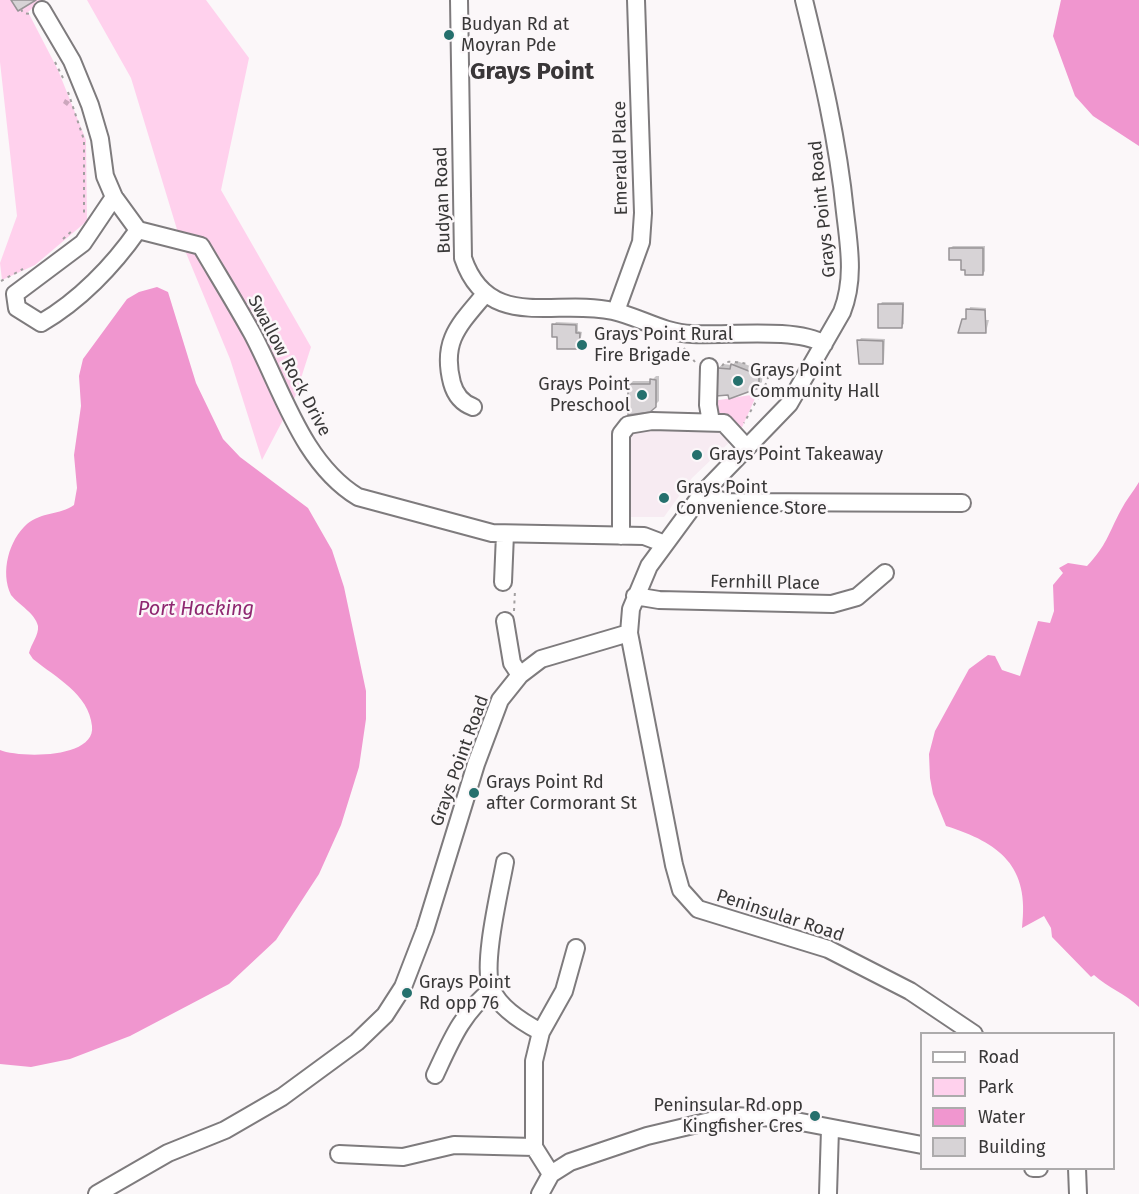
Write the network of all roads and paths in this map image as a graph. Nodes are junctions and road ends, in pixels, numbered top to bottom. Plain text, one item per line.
1 (459, 0) edge
2 (636, 0) edge
3 (804, 0) edge
4 (21, 9) dead end
5 (37, 12) joint
6 (51, 55) dead end
7 (114, 197) junction
8 (84, 220) dead end
9 (75, 228) dead end
10 (138, 230) junction
11 (59, 243) dead end
12 (32, 264) dead end
13 (6, 289) edge
14 (484, 294) junction
15 (616, 311) junction
16 (680, 343) dead end
17 (824, 344) junction
18 (690, 355) dead end
19 (709, 367) joint
20 (472, 407) dead end
21 (711, 422) junction
22 (743, 444) junction
23 (702, 494) junction
24 (962, 503) dead end
25 (505, 534) junction
26 (621, 536) junction
27 (665, 544) junction
28 (885, 573) dead end
29 (503, 582) dead end
30 (635, 596) junction
31 (505, 621) dead end
32 (629, 633) junction
33 (520, 675) junction
34 (505, 862) dead end
35 (576, 948) dead end
36 (492, 990) junction
37 (541, 1032) junction
38 (971, 1032) edge
39 (435, 1075) dead end
40 (830, 1129) junction
41 (920, 1146) edge
42 (534, 1147) junction
43 (339, 1154) dead end
44 (1077, 1170) edge
45 (551, 1174) junction
46 (97, 1194) edge
47 (540, 1194) edge
48 (828, 1194) edge
49 (1078, 1194) edge

1 - 14 street, Budyan Road
2 - 15 street, Emerald Place
3 - 17 street, Grays Point Road
4 - 5 path
5 - 7 street
6 - 8 path
7 - 10 street
7 - 13 street
9 - 11 path
10 - 13 street
10 - 25 street, Swallow Rock Drive
12 - 13 path
14 - 15 street
14 - 20 street
15 - 17 street
16 - 18 path
17 - 22 street, Grays Point Road
19 - 21 street
19 - 22 path
21 - 22 street
21 - 26 street
22 - 23 street, Grays Point Road
23 - 24 street
23 - 27 street, Grays Point Road
25 - 26 street, Swallow Rock Drive
25 - 29 street
26 - 27 street, Swallow Rock Drive
27 - 30 street, Grays Point Road
28 - 30 street, Fernhill Place
30 - 32 street, Grays Point Road
31 - 33 street
32 - 33 street, Grays Point Road
32 - 38 street, Peninsular Road
33 - 46 street, Grays Point Road
34 - 36 street
35 - 37 street
36 - 37 street
36 - 39 street
37 - 42 street
40 - 41 street
40 - 45 street
40 - 48 street
42 - 43 street
42 - 45 street
44 - 49 street
45 - 47 street

